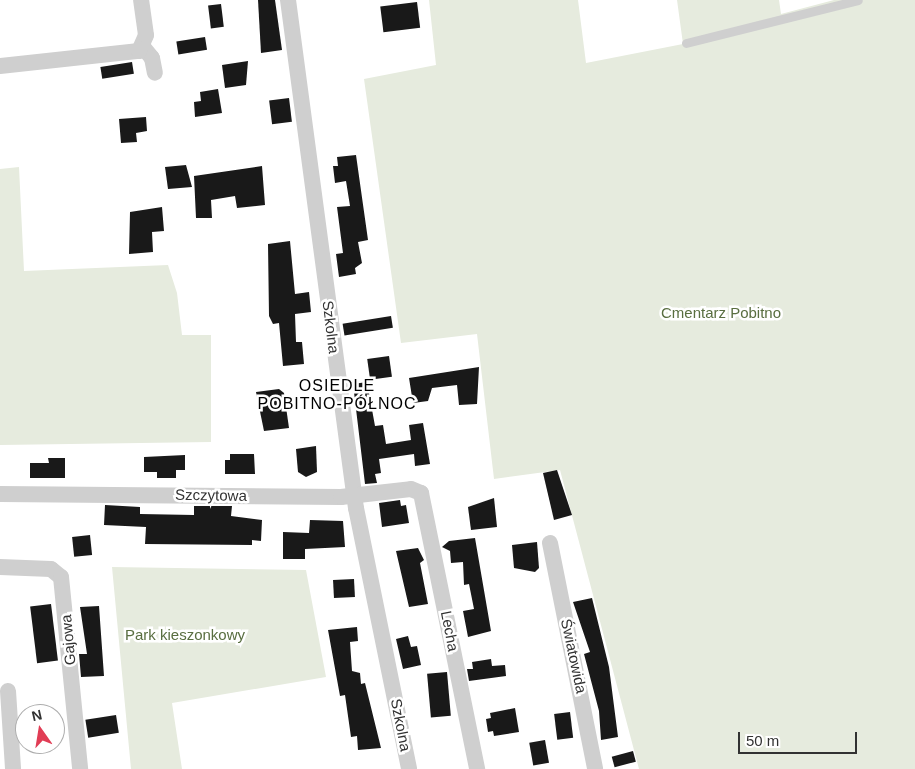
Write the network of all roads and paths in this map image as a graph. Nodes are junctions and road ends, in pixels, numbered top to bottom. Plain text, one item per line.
1 (141, 0) edge
2 (288, 0) edge
3 (858, 0) edge
4 (686, 43) dead end
5 (143, 48) junction
6 (0, 66) edge
7 (155, 74) dead end
8 (421, 493) joint
9 (0, 494) edge
10 (356, 496) junction
11 (550, 544) dead end
12 (0, 567) edge
13 (8, 691) dead end
14 (13, 769) edge
15 (80, 769) edge
16 (409, 769) edge
17 (477, 769) edge
18 (595, 769) edge

1 - 5 street
2 - 10 street, Szkolna
3 - 4 lane
5 - 6 street
5 - 7 street
8 - 10 street, Szczytowa
8 - 17 street, Lecha
9 - 10 street, Szczytowa
10 - 16 street, Szkolna
11 - 18 street, Światowida
12 - 15 street, Gajowa
13 - 14 street

